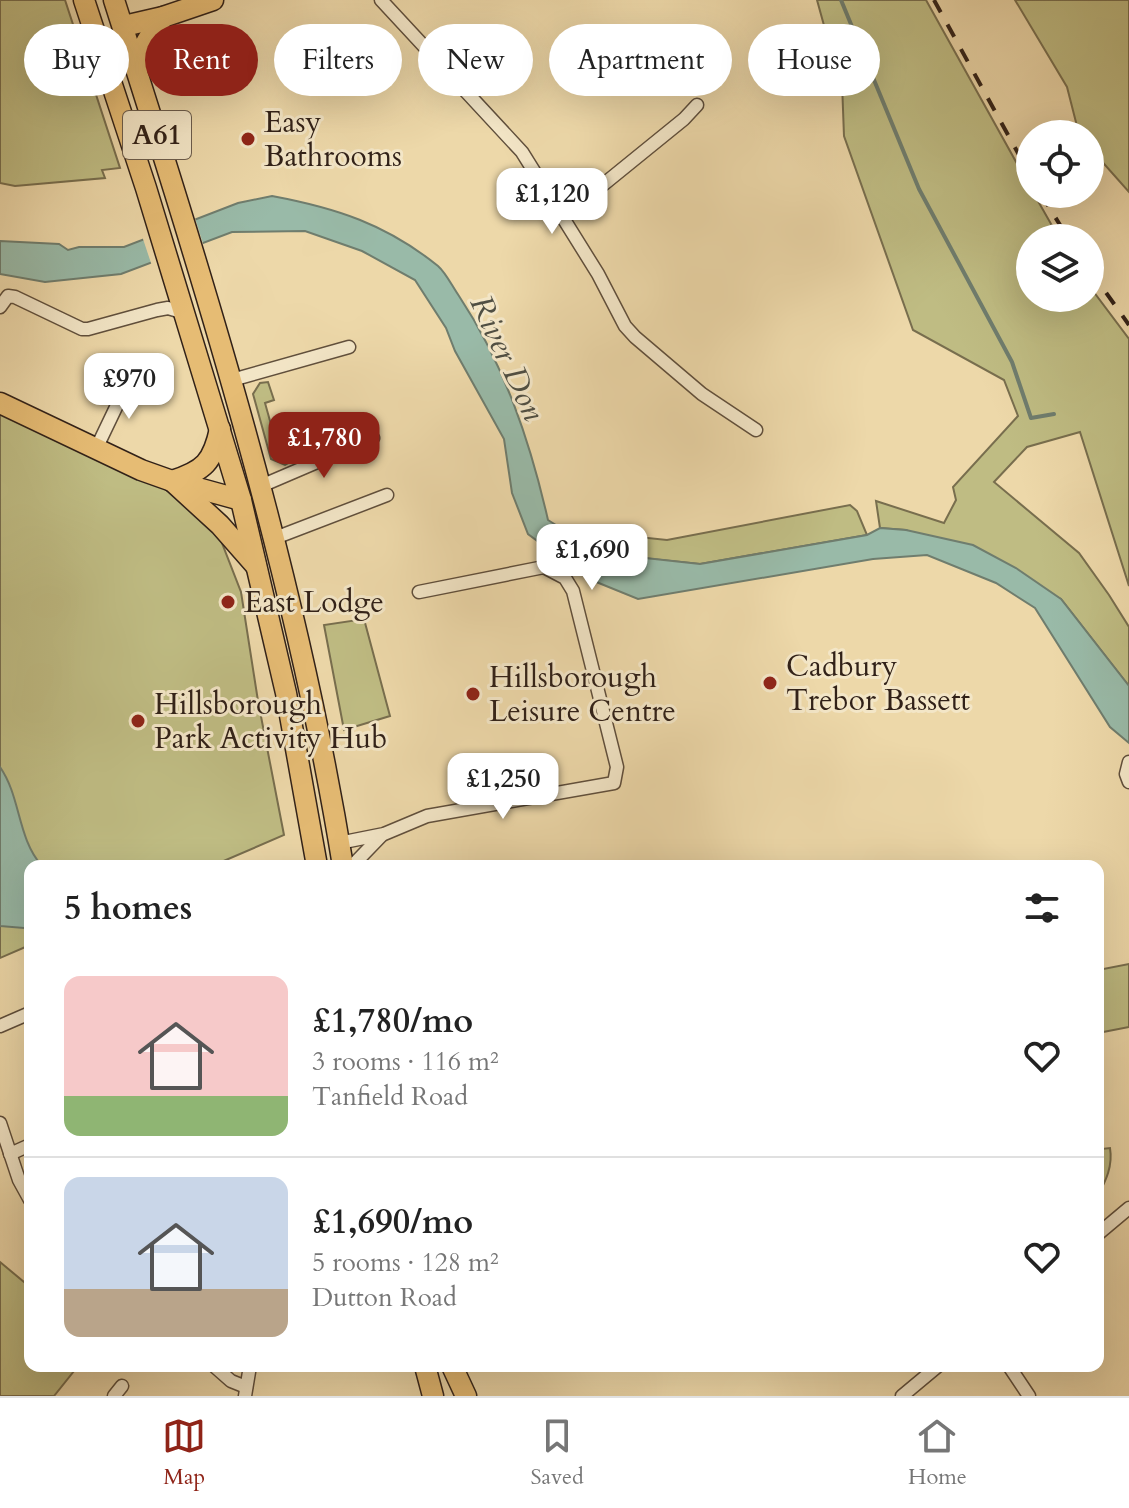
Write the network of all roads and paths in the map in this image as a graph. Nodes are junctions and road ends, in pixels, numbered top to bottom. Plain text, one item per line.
1 (84, 0) edge
2 (114, 0) edge
3 (213, 0) edge
4 (381, 0) edge
5 (163, 17) junction
6 (91, 24) edge
7 (123, 24) edge
8 (129, 25) edge
9 (129, 41) edge
10 (138, 68) junction
11 (114, 96) edge
12 (697, 105) dead end
13 (562, 218) junction
14 (0, 307) edge
15 (185, 313) junction
16 (349, 347) dead end
17 (130, 378) dead end
18 (205, 380) junction
19 (232, 380) junction
20 (0, 403) edge
21 (220, 429) junction
22 (756, 430) dead end
23 (373, 438) dead end
24 (96, 449) junction
25 (172, 481) junction
26 (261, 486) junction
27 (387, 495) dead end
28 (241, 500) junction
29 (269, 515) junction
30 (275, 538) junction
31 (256, 566) junction
32 (419, 592) dead end
33 (1129, 762) edge
34 (1129, 782) edge
35 (384, 834) junction
36 (339, 843) junction
37 (316, 860) edge
38 (329, 860) edge
39 (342, 860) edge
40 (358, 860) edge
41 (24, 1016) edge
42 (0, 1026) edge
43 (0, 1123) edge
44 (24, 1148) edge
45 (10, 1154) junction
46 (24, 1189) edge
47 (1129, 1208) edge
48 (1104, 1229) edge
49 (221, 1372) edge
50 (427, 1372) edge
51 (450, 1372) edge
52 (453, 1372) edge
53 (931, 1372) edge
54 (1013, 1372) edge
55 (245, 1391) edge
56 (433, 1396) edge
57 (451, 1396) edge
58 (466, 1396) edge
59 (902, 1396) edge
60 (1029, 1396) edge

1 - 6 main road, A61
2 - 7 main road, A61
3 - 5 main road
4 - 13 street
5 - 8 main road
5 - 10 main road
9 - 10 main road, A61
10 - 19 main road, A61
11 - 15 main road, A61
12 - 13 street
13 - 22 street
14 - 15 street
15 - 18 main road, A61
16 - 19 street
17 - 24 street
18 - 19 main road
18 - 21 main road, A61
19 - 26 main road, A61
20 - 24 main road
21 - 25 main road
21 - 28 main road, A61
23 - 26 street
24 - 25 main road
25 - 28 main road
25 - 31 main road
26 - 29 main road, A61
27 - 30 street
28 - 29 main road
28 - 31 main road, A61
29 - 30 main road, A61
30 - 36 main road, A61
31 - 37 main road, A61
32 - 35 street
33 - 34 street
35 - 36 street
35 - 40 street
36 - 38 main road
36 - 39 main road, A61
41 - 42 street
43 - 45 street
44 - 45 street
45 - 46 street
47 - 48 street
49 - 55 street
50 - 56 main road
51 - 57 main road
52 - 58 main road
53 - 59 street
54 - 60 street

